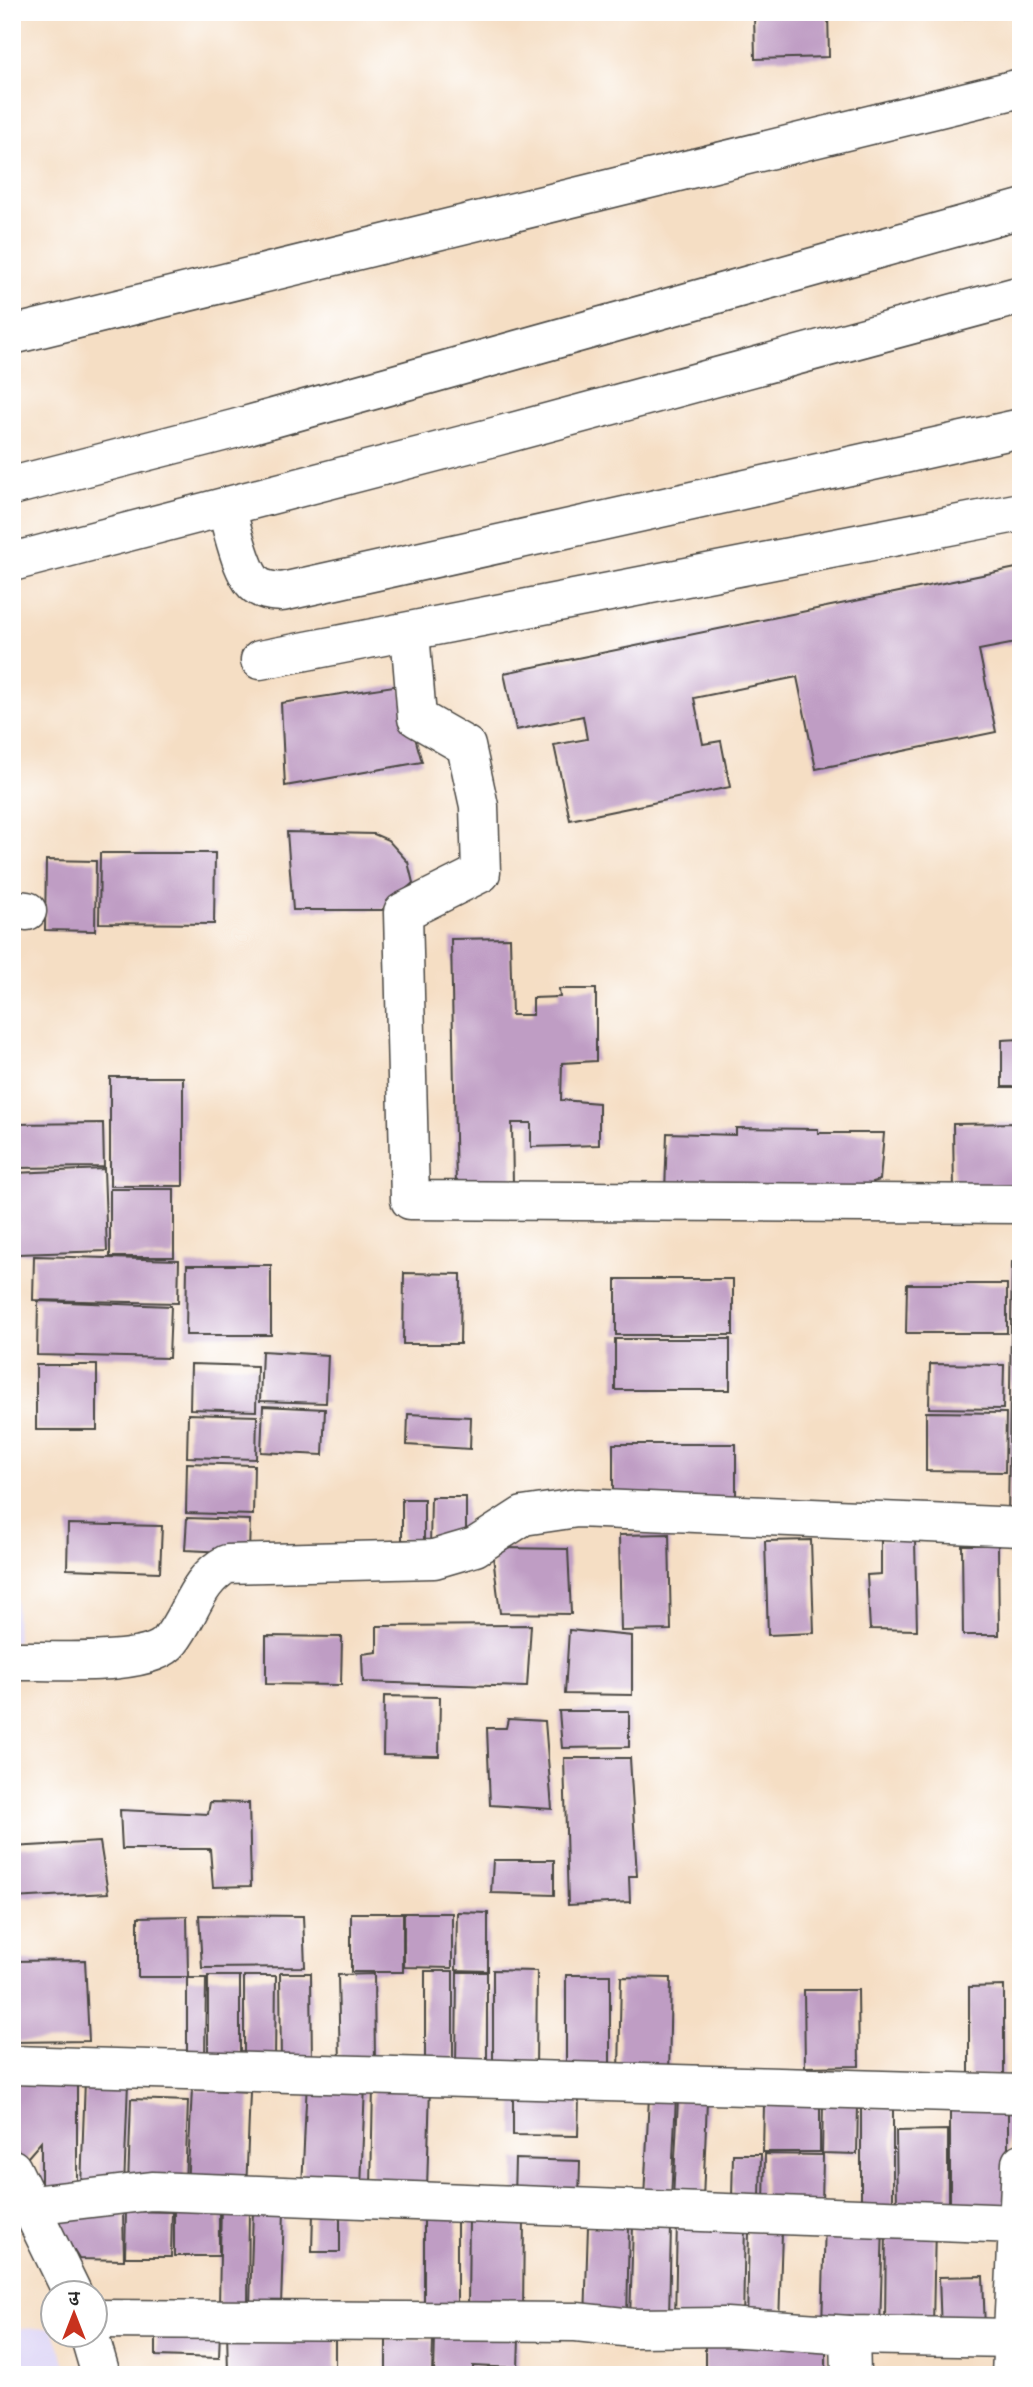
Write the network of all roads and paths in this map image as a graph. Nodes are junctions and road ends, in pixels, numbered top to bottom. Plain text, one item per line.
1 (1021, 88) edge
2 (1021, 209) edge
3 (1021, 295) edge
4 (12, 335) edge
5 (1021, 428) edge
6 (12, 486) edge
7 (226, 507) junction
8 (1021, 512) edge
9 (12, 562) edge
10 (410, 632) junction
11 (260, 660) dead end
12 (1021, 1204) edge
13 (1021, 1527) edge
14 (12, 1661) edge
15 (12, 2065) edge
16 (1021, 2094) edge
17 (1021, 2163) edge
18 (12, 2169) edge
19 (32, 2205) junction
20 (1017, 2224) junction
21 (66, 2278) edge
22 (108, 2319) edge
23 (850, 2335) junction
24 (93, 2348) edge
25 (1011, 2356) edge
26 (101, 2375) edge
27 (850, 2375) edge

1 - 4 street
2 - 6 street
3 - 7 street
5 - 7 street
7 - 9 street
8 - 10 street
10 - 11 street
10 - 12 street
13 - 14 street
15 - 16 street
17 - 20 street
18 - 19 street
19 - 20 street
19 - 21 street
20 - 25 street
22 - 23 street
23 - 25 street
23 - 27 street
24 - 26 street

